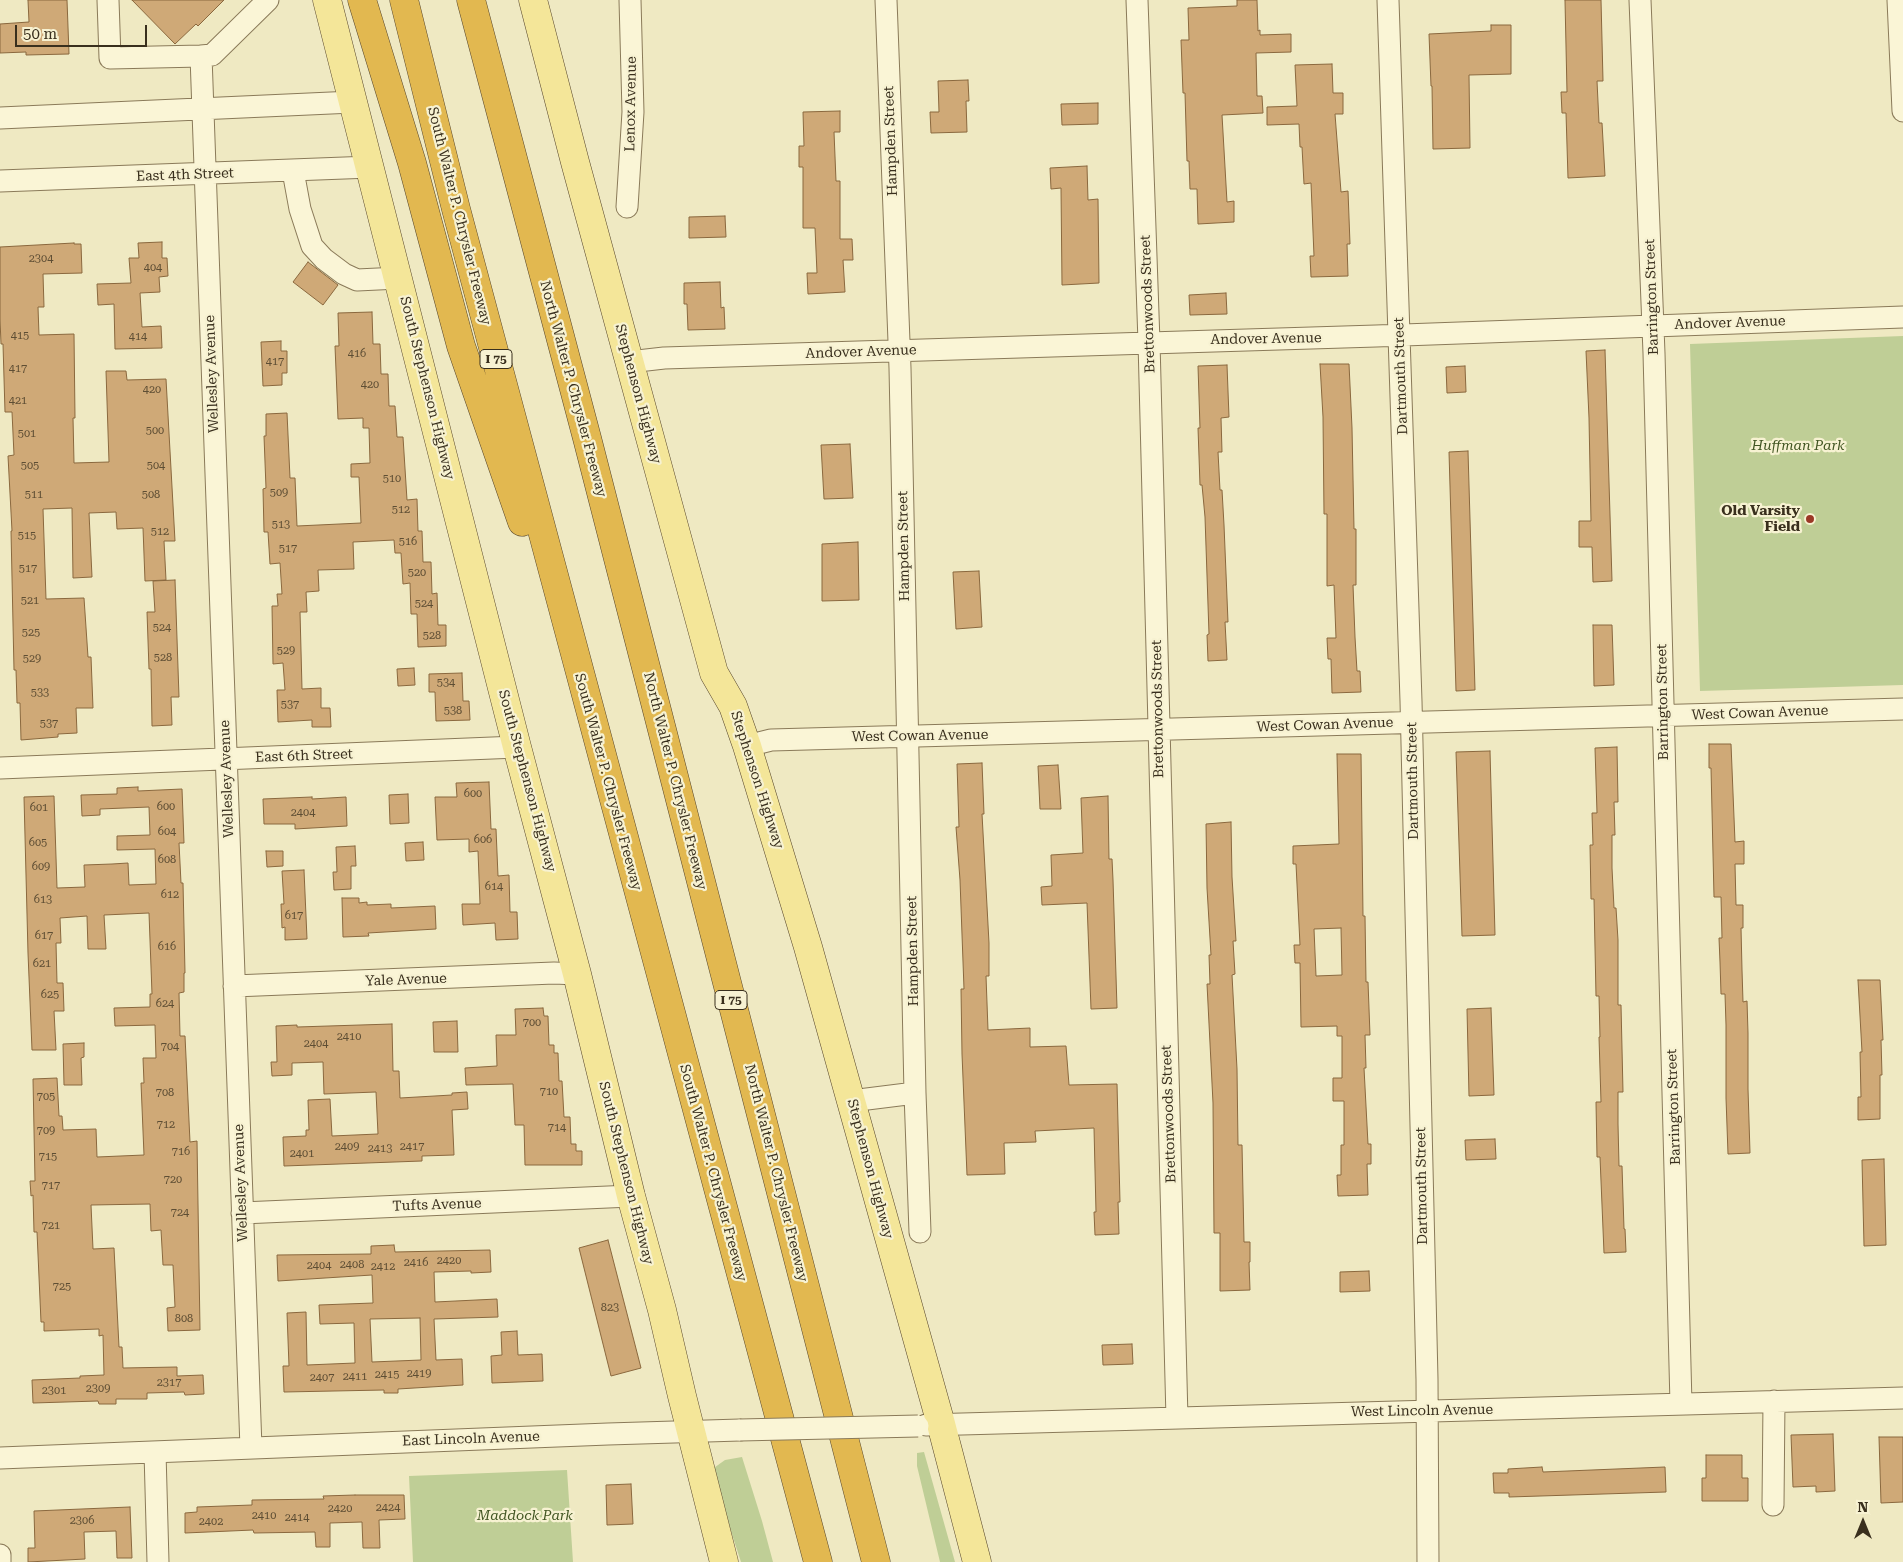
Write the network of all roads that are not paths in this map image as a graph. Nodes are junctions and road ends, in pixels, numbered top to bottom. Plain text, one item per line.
1 (108, 0) edge
2 (268, 0) edge
3 (327, 0) edge
4 (362, 0) edge
5 (404, 0) edge
6 (471, 0) edge
7 (533, 0) edge
8 (630, 0) edge
9 (886, 0) edge
10 (1137, 0) edge
11 (1388, 0) edge
12 (1640, 0) edge
13 (1898, 0) edge
14 (201, 56) junction
15 (353, 102) junction
16 (202, 110) junction
17 (1903, 111) edge
18 (0, 118) edge
19 (371, 167) junction
20 (293, 171) junction
21 (205, 174) junction
22 (0, 181) edge
23 (627, 208) dead end
24 (399, 278) junction
25 (1903, 316) edge
26 (1653, 326) junction
27 (1400, 336) junction
28 (1149, 342) junction
29 (899, 350) junction
30 (629, 362) junction
31 (1903, 710) edge
32 (1663, 716) junction
33 (591, 717) junction
34 (1411, 722) junction
35 (1159, 730) junction
36 (908, 736) junction
37 (747, 746) junction
38 (517, 747) junction
39 (226, 759) junction
40 (0, 768) edge
41 (577, 974) junction
42 (234, 986) junction
43 (915, 1093) junction
44 (852, 1100) junction
45 (631, 1196) junction
46 (242, 1213) junction
47 (920, 1232) dead end
48 (1903, 1398) edge
49 (1774, 1401) junction
50 (1681, 1404) junction
51 (1427, 1411) junction
52 (1177, 1418) junction
53 (930, 1425) junction
54 (691, 1432) junction
55 (251, 1448) junction
56 (155, 1452) junction
57 (0, 1458) edge
58 (1773, 1505) dead end
59 (0, 1555) edge
60 (0, 1562) edge
61 (158, 1562) edge
62 (724, 1562) edge
63 (818, 1562) edge
64 (876, 1562) edge
65 (977, 1562) edge
66 (1428, 1562) edge

1 - 14 street
2 - 14 street
3 - 15 main road, South Stephenson Highway
4 - 33 highway
5 - 33 highway, South Walter P. Chrysler Freeway / I 75
6 - 64 highway, North Walter P. Chrysler Freeway / I 75
7 - 30 main road, Stephenson Highway
8 - 23 street, Lenox Avenue
9 - 29 street, Hampden Street
10 - 28 street, Brettonwoods Street
11 - 27 street, Dartmouth Street
12 - 26 street, Barrington Street
13 - 17 street
14 - 16 street, Wellesley Avenue
15 - 16 street
15 - 19 main road, South Stephenson Highway
16 - 18 street
16 - 21 street, Wellesley Avenue
19 - 20 street, East 4th Street
19 - 24 main road, South Stephenson Highway
20 - 21 street, East 4th Street
20 - 24 street
21 - 22 street, East 4th Street
21 - 39 street, Wellesley Avenue
24 - 38 main road, South Stephenson Highway
25 - 26 street, Andover Avenue
26 - 27 street, Andover Avenue
26 - 32 street, Barrington Street
27 - 28 street, Andover Avenue
27 - 34 street, Dartmouth Street
28 - 29 street, Andover Avenue
28 - 35 street, Brettonwoods Street
29 - 30 street, Andover Avenue
29 - 36 street, Hampden Street
30 - 37 main road, Stephenson Highway
31 - 32 street, West Cowan Avenue
32 - 34 street, West Cowan Avenue
32 - 50 street, Barrington Street
33 - 63 highway, South Walter P. Chrysler Freeway / I 75
34 - 35 street, West Cowan Avenue
34 - 51 street, Dartmouth Street
35 - 36 street, West Cowan Avenue
35 - 52 street, Brettonwoods Street
36 - 37 street, West Cowan Avenue
36 - 43 street, Hampden Street
37 - 44 main road, Stephenson Highway
38 - 39 street, East 6th Street
38 - 41 main road, South Stephenson Highway
39 - 40 street, East 6th Street
39 - 42 street, Wellesley Avenue
41 - 42 street, Yale Avenue
41 - 45 main road, South Stephenson Highway
42 - 46 street, Wellesley Avenue
43 - 44 street
43 - 47 street, Hampden Street
44 - 53 main road, Stephenson Highway
45 - 46 street, Tufts Avenue
45 - 54 main road, South Stephenson Highway
46 - 55 street, Wellesley Avenue
48 - 49 street, West Lincoln Avenue
49 - 50 street, West Lincoln Avenue
49 - 58 street
50 - 51 street, West Lincoln Avenue
51 - 52 street, West Lincoln Avenue
51 - 66 street, Dartmouth Street
52 - 53 street, West Lincoln Avenue
53 - 54 street, East Lincoln Avenue, bridge
53 - 65 main road, Stephenson Highway
54 - 55 street, East Lincoln Avenue
54 - 62 main road, South Stephenson Highway
55 - 56 street, East Lincoln Avenue
56 - 57 street, East Lincoln Avenue
56 - 61 street
59 - 60 street

